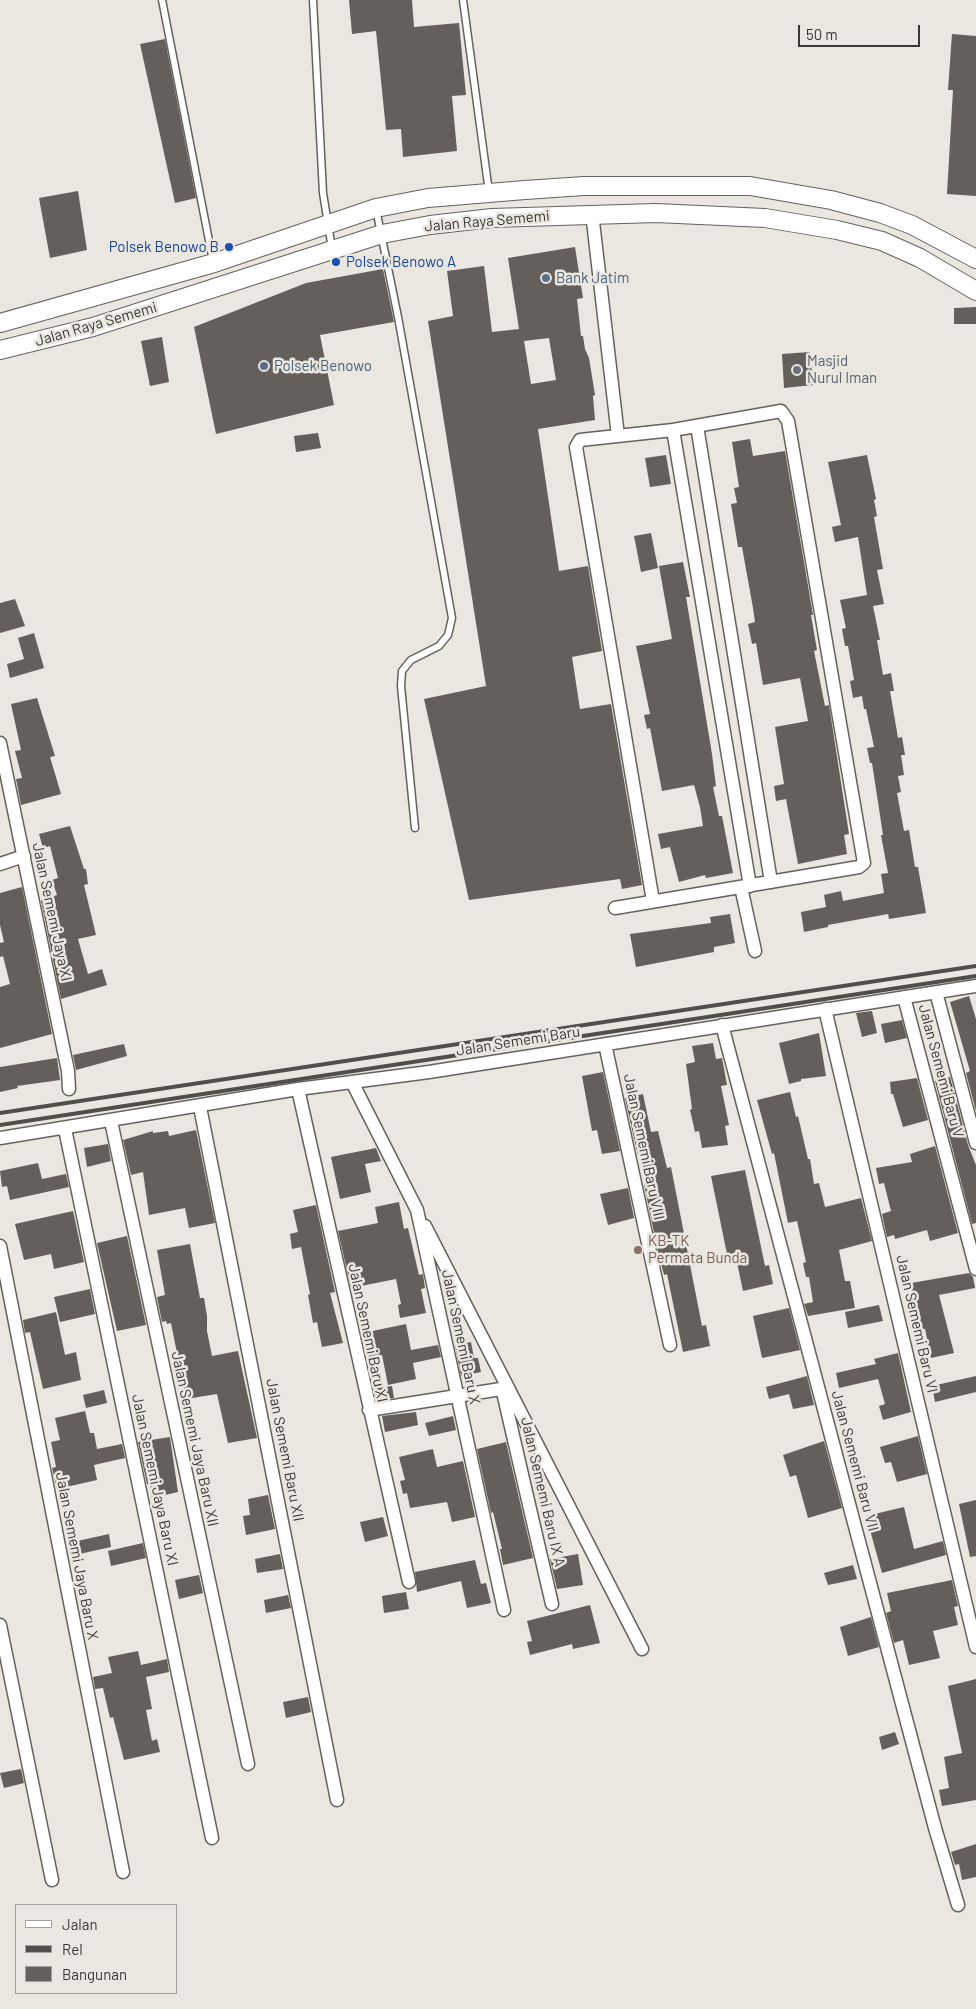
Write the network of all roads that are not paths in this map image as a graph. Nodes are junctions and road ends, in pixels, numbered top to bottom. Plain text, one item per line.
1 (162, 0) edge
2 (313, 0) edge
3 (463, 0) edge
4 (490, 194) junction
5 (376, 208) junction
6 (592, 213) junction
7 (492, 218) junction
8 (327, 223) junction
9 (382, 234) junction
10 (332, 250) junction
11 (976, 259) edge
12 (214, 262) junction
13 (976, 291) edge
14 (0, 323) edge
15 (0, 350) edge
16 (697, 426) junction
17 (672, 430) junction
18 (618, 436) junction
19 (731, 640) junction
20 (709, 645) junction
21 (0, 743) edge
22 (415, 828) dead end
23 (24, 856) junction
24 (0, 864) edge
25 (771, 882) junction
26 (746, 887) junction
27 (653, 902) junction
28 (615, 908) dead end
29 (755, 952) dead end
30 (976, 986) edge
31 (936, 992) junction
32 (904, 997) junction
33 (825, 1009) junction
34 (722, 1025) junction
35 (605, 1044) junction
36 (352, 1082) junction
37 (69, 1089) dead end
38 (298, 1090) junction
39 (200, 1107) junction
40 (111, 1121) junction
41 (66, 1129) junction
42 (0, 1138) edge
43 (976, 1143) edge
44 (417, 1210) junction
45 (0, 1246) edge
46 (976, 1268) edge
47 (670, 1345) dead end
48 (505, 1388) junction
49 (457, 1396) junction
50 (369, 1410) junction
51 (409, 1582) dead end
52 (552, 1604) dead end
53 (504, 1610) dead end
54 (0, 1626) edge
55 (976, 1647) edge
56 (642, 1649) dead end
57 (248, 1764) dead end
58 (337, 1800) dead end
59 (212, 1838) dead end
60 (123, 1872) dead end
61 (52, 1880) dead end
62 (958, 1905) dead end

1 - 12 lane
2 - 8 lane
3 - 4 lane
4 - 5 main road, Jalan Raya Sememi
4 - 7 main road
4 - 11 main road, Jalan Raya Sememi
5 - 8 main road, Jalan Raya Sememi
5 - 9 lane
6 - 7 main road, Jalan Raya Sememi
6 - 13 main road, Jalan Raya Sememi
6 - 18 street
7 - 9 main road, Jalan Raya Sememi
8 - 10 lane
8 - 12 main road, Jalan Raya Sememi
9 - 10 main road, Jalan Raya Sememi
9 - 22 lane
10 - 15 main road, Jalan Raya Sememi
12 - 14 main road, Jalan Raya Sememi
16 - 17 street
16 - 19 street
16 - 25 street
17 - 18 street
17 - 20 street
18 - 27 street
19 - 20 street
19 - 25 street
20 - 26 street
21 - 23 street, Jalan Sememi Jaya XI
23 - 24 street
23 - 37 street, Jalan Sememi Jaya XI
25 - 26 street
26 - 27 street
26 - 29 street
27 - 28 street
30 - 31 street, Jalan Sememi Baru
31 - 32 street, Jalan Sememi Baru
31 - 43 street
32 - 33 street, Jalan Sememi Baru
32 - 46 street, Jalan Sememi Baru V
33 - 34 street, Jalan Sememi Baru
33 - 55 street, Jalan Sememi Baru VI
34 - 35 street, Jalan Sememi Baru
34 - 62 street, Jalan Sememi Baru VII
35 - 36 street, Jalan Sememi Baru
35 - 47 street, Jalan Sememi Baru VIII
36 - 38 street, Jalan Sememi Baru
36 - 44 street, Jalan Sememi Baru X
38 - 39 street, Jalan Sememi Baru
38 - 50 street, Jalan Sememi Baru XI
39 - 40 street, Jalan Sememi Baru
39 - 58 street, Jalan Sememi Baru XII
40 - 41 street, Jalan Sememi Baru
40 - 57 street, Jalan Sememi Jaya Baru XII
41 - 42 street, Jalan Sememi Baru
41 - 59 street, Jalan Sememi Jaya Baru XI
44 - 48 street
44 - 49 street, Jalan Sememi Baru X
45 - 60 street, Jalan Sememi Jaya Baru X
48 - 49 street
48 - 52 street, Jalan Sememi Baru IX A
48 - 56 street
49 - 50 street
49 - 53 street, Jalan Sememi Baru X
50 - 51 street, Jalan Sememi Baru XI
54 - 61 street

